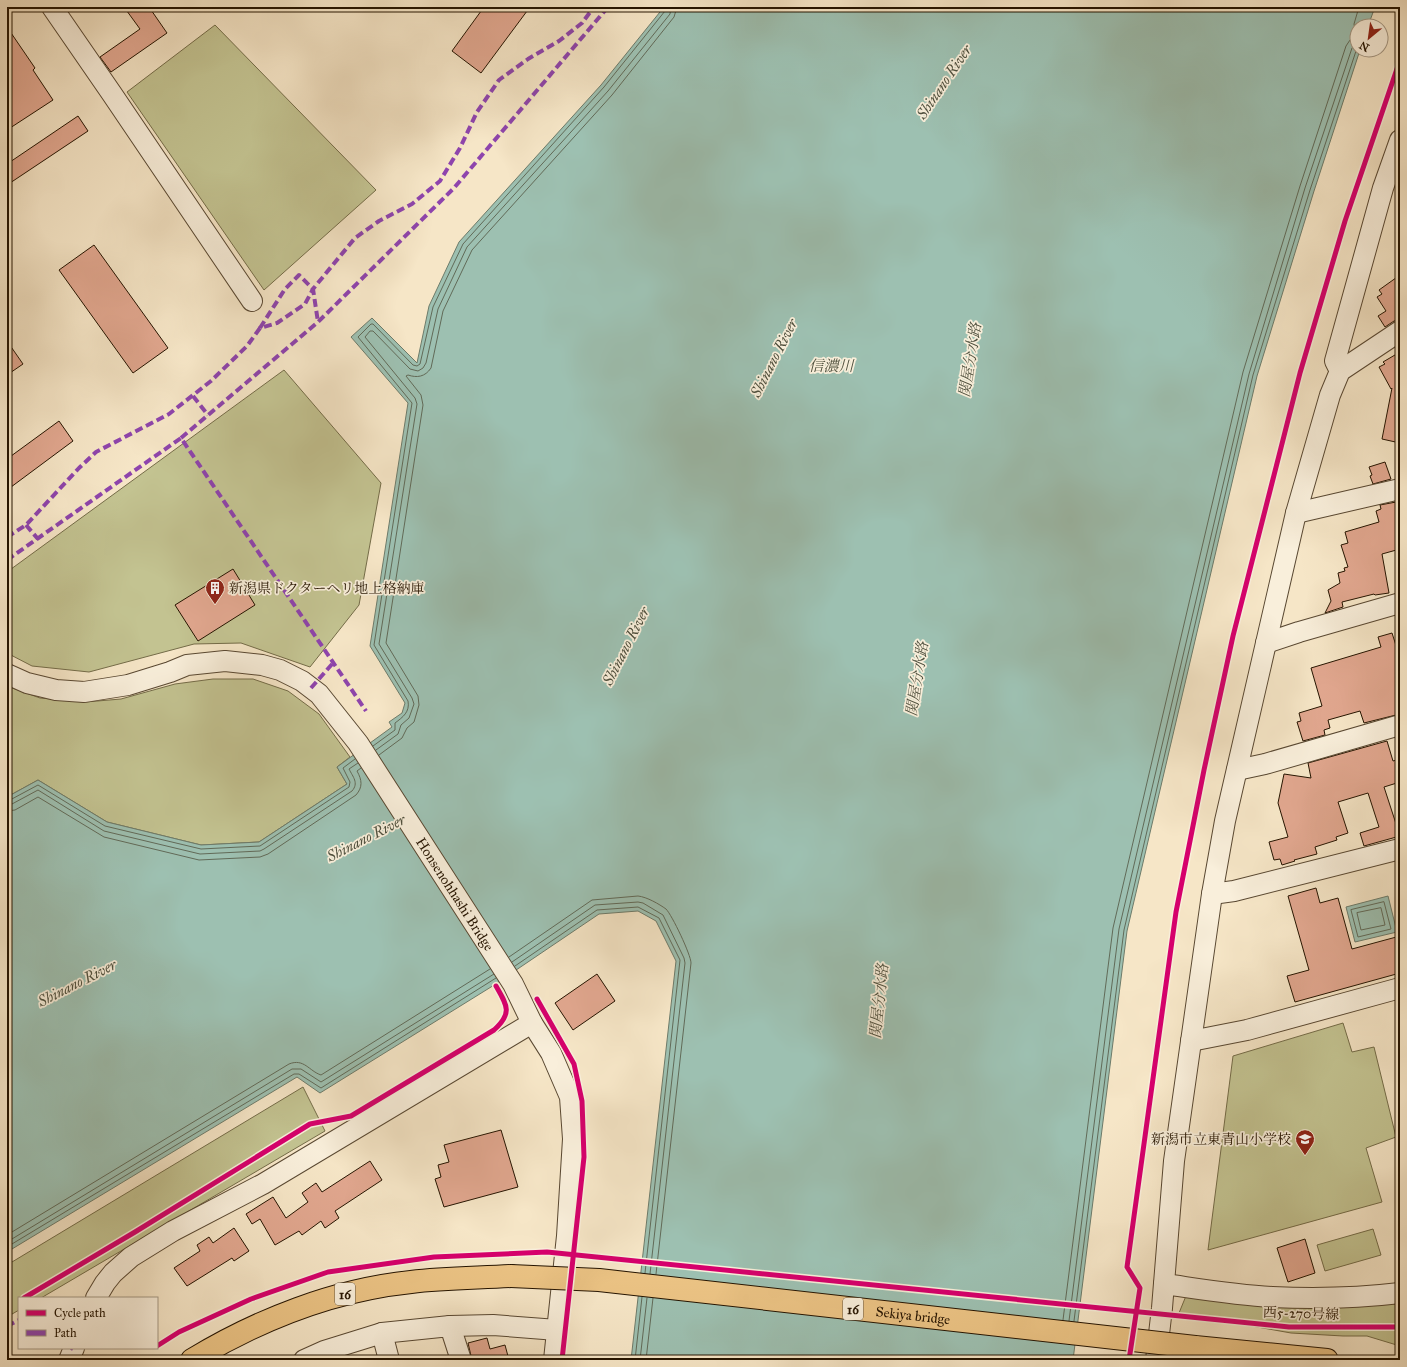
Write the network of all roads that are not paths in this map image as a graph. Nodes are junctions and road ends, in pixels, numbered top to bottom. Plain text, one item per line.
1 (52, 7) edge
2 (1400, 140) edge
3 (252, 301) dead end
4 (1400, 331) edge
5 (1340, 372) junction
6 (1400, 488) edge
7 (1296, 513) junction
8 (1400, 603) edge
9 (1266, 643) junction
10 (7, 674) edge
11 (1400, 725) edge
12 (1236, 770) junction
13 (1400, 849) edge
14 (1212, 894) junction
15 (1400, 988) edge
16 (532, 1023) junction
17 (1191, 1041) junction
18 (1164, 1284) junction
19 (1400, 1292) edge
20 (97, 1297) edge
21 (450, 1326) junction
22 (557, 1330) junction
23 (382, 1332) junction
24 (74, 1349) edge
25 (325, 1355) edge
26 (69, 1360) edge
27 (192, 1360) edge
28 (304, 1360) edge
29 (389, 1360) edge
30 (460, 1360) edge
31 (554, 1360) edge
32 (1156, 1360) edge
33 (1327, 1360) edge

1 - 3 street
2 - 5 street
4 - 5 street
5 - 7 street
6 - 7 street
7 - 9 street
8 - 9 street
9 - 12 street
10 - 16 street, Honsenohhashi Bridge
11 - 12 street
12 - 14 street
13 - 14 street
14 - 17 street
15 - 17 street
16 - 20 street
16 - 22 street, Honsenohhashi Bridge
17 - 18 street
18 - 19 street
18 - 32 street
21 - 22 street
21 - 23 street
21 - 30 street
22 - 31 street, Honsenohhashi Bridge
23 - 25 street
23 - 29 street
24 - 26 street
25 - 28 street
27 - 33 main road, Sekiya bridge / 16, bridge

